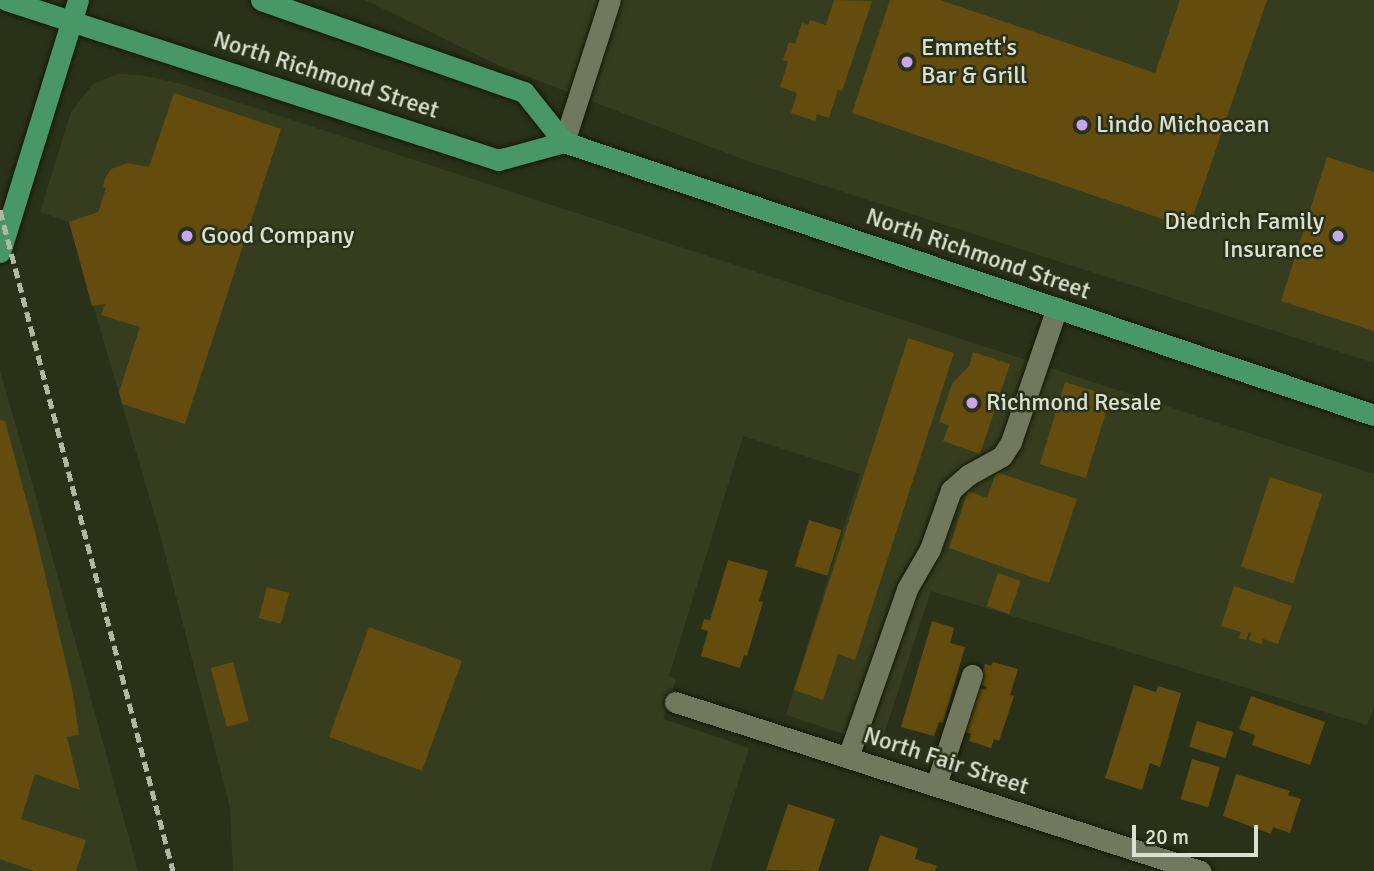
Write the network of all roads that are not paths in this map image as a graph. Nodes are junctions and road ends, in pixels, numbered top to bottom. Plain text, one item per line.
1 (6, 0) edge
2 (261, 0) edge
3 (610, 0) edge
4 (75, 10) edge
5 (564, 142) junction
6 (0, 252) edge
7 (1057, 308) junction
8 (1374, 415) edge
9 (972, 675) dead end
10 (675, 702) dead end
11 (848, 757) junction
12 (936, 785) junction
13 (1200, 871) edge

1 - 4 main road, North Richmond Street
2 - 5 main road, North Richmond Street
3 - 5 street
4 - 5 main road, North Richmond Street
4 - 6 main road
5 - 7 main road, North Richmond Street
7 - 8 main road, North Richmond Street
7 - 11 street
9 - 12 street
10 - 11 street, North Fair Street
11 - 12 street, North Fair Street
12 - 13 street, North Fair Street

